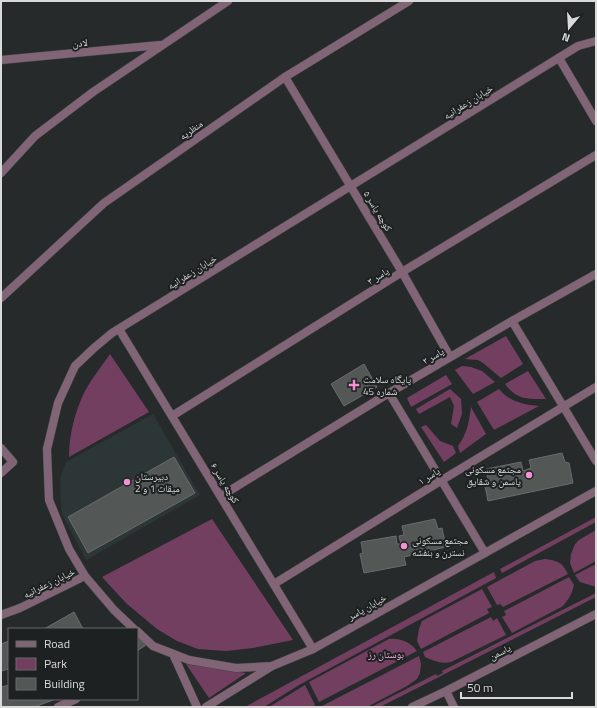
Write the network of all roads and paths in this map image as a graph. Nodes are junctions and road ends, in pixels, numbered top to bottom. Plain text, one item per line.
1 (228, 1) edge
2 (409, 1) edge
3 (596, 41) edge
4 (161, 45) junction
5 (559, 58) junction
6 (1, 60) edge
7 (285, 77) junction
8 (596, 121) edge
9 (596, 155) edge
10 (1, 173) edge
11 (351, 186) junction
12 (402, 272) junction
13 (596, 274) edge
14 (1, 298) edge
15 (512, 321) junction
16 (119, 329) junction
17 (450, 357) junction
18 (596, 387) edge
19 (389, 393) junction
20 (563, 406) junction
21 (172, 416) junction
22 (1, 448) edge
23 (596, 462) edge
24 (1, 474) edge
25 (442, 480) junction
26 (596, 492) edge
27 (221, 496) junction
28 (485, 553) junction
29 (85, 576) junction
30 (274, 584) junction
31 (596, 614) edge
32 (1, 615) edge
33 (133, 628) edge
34 (138, 632) edge
35 (313, 648) junction
36 (173, 654) junction
37 (272, 666) junction
38 (446, 691) junction
39 (76, 702) edge
40 (58, 707) edge
41 (197, 707) edge
42 (206, 707) edge
43 (412, 707) edge
44 (454, 707) edge

1 - 4 street
2 - 7 street, منظریه
3 - 5 street, خیابان زعفرانیه
4 - 6 street, لادن
4 - 10 street
5 - 8 street
5 - 11 street, خیابان زعفرانیه
7 - 11 street, کوچه یاسر ۵
7 - 14 street, منظریه
9 - 12 street, یاسر ۳
11 - 12 street, کوچه یاسر ۵
11 - 16 street, خیابان زعفرانیه
12 - 17 street, کوچه یاسر ۵
12 - 21 street, یاسر ۳
13 - 15 street, یاسر ۲
15 - 17 street, یاسر ۲
15 - 20 street
16 - 21 street, کوچه یاسر ۶
16 - 29 street, خیابان زعفرانیه
17 - 19 street, یاسر ۲
18 - 20 street, یاسر ۱
19 - 25 street
19 - 27 street, یاسر ۲
20 - 23 street
20 - 25 street, یاسر ۱
21 - 27 street, کوچه یاسر ۶
22 - 24 street
25 - 28 street
25 - 30 street, یاسر ۱
26 - 28 street, خیابان یاسر
27 - 30 street, کوچه یاسر ۶
28 - 35 street, خیابان یاسر
29 - 32 street, خیابان زعفرانیه
29 - 33 street
30 - 35 street, کوچه یاسر ۶
31 - 38 street, یاسمن
34 - 36 street, خیابان یاسر
35 - 37 street, خیابان یاسر
36 - 37 street, خیابان یاسر
36 - 41 street
37 - 42 street
38 - 43 street, یاسمن
38 - 44 street
39 - 40 street

